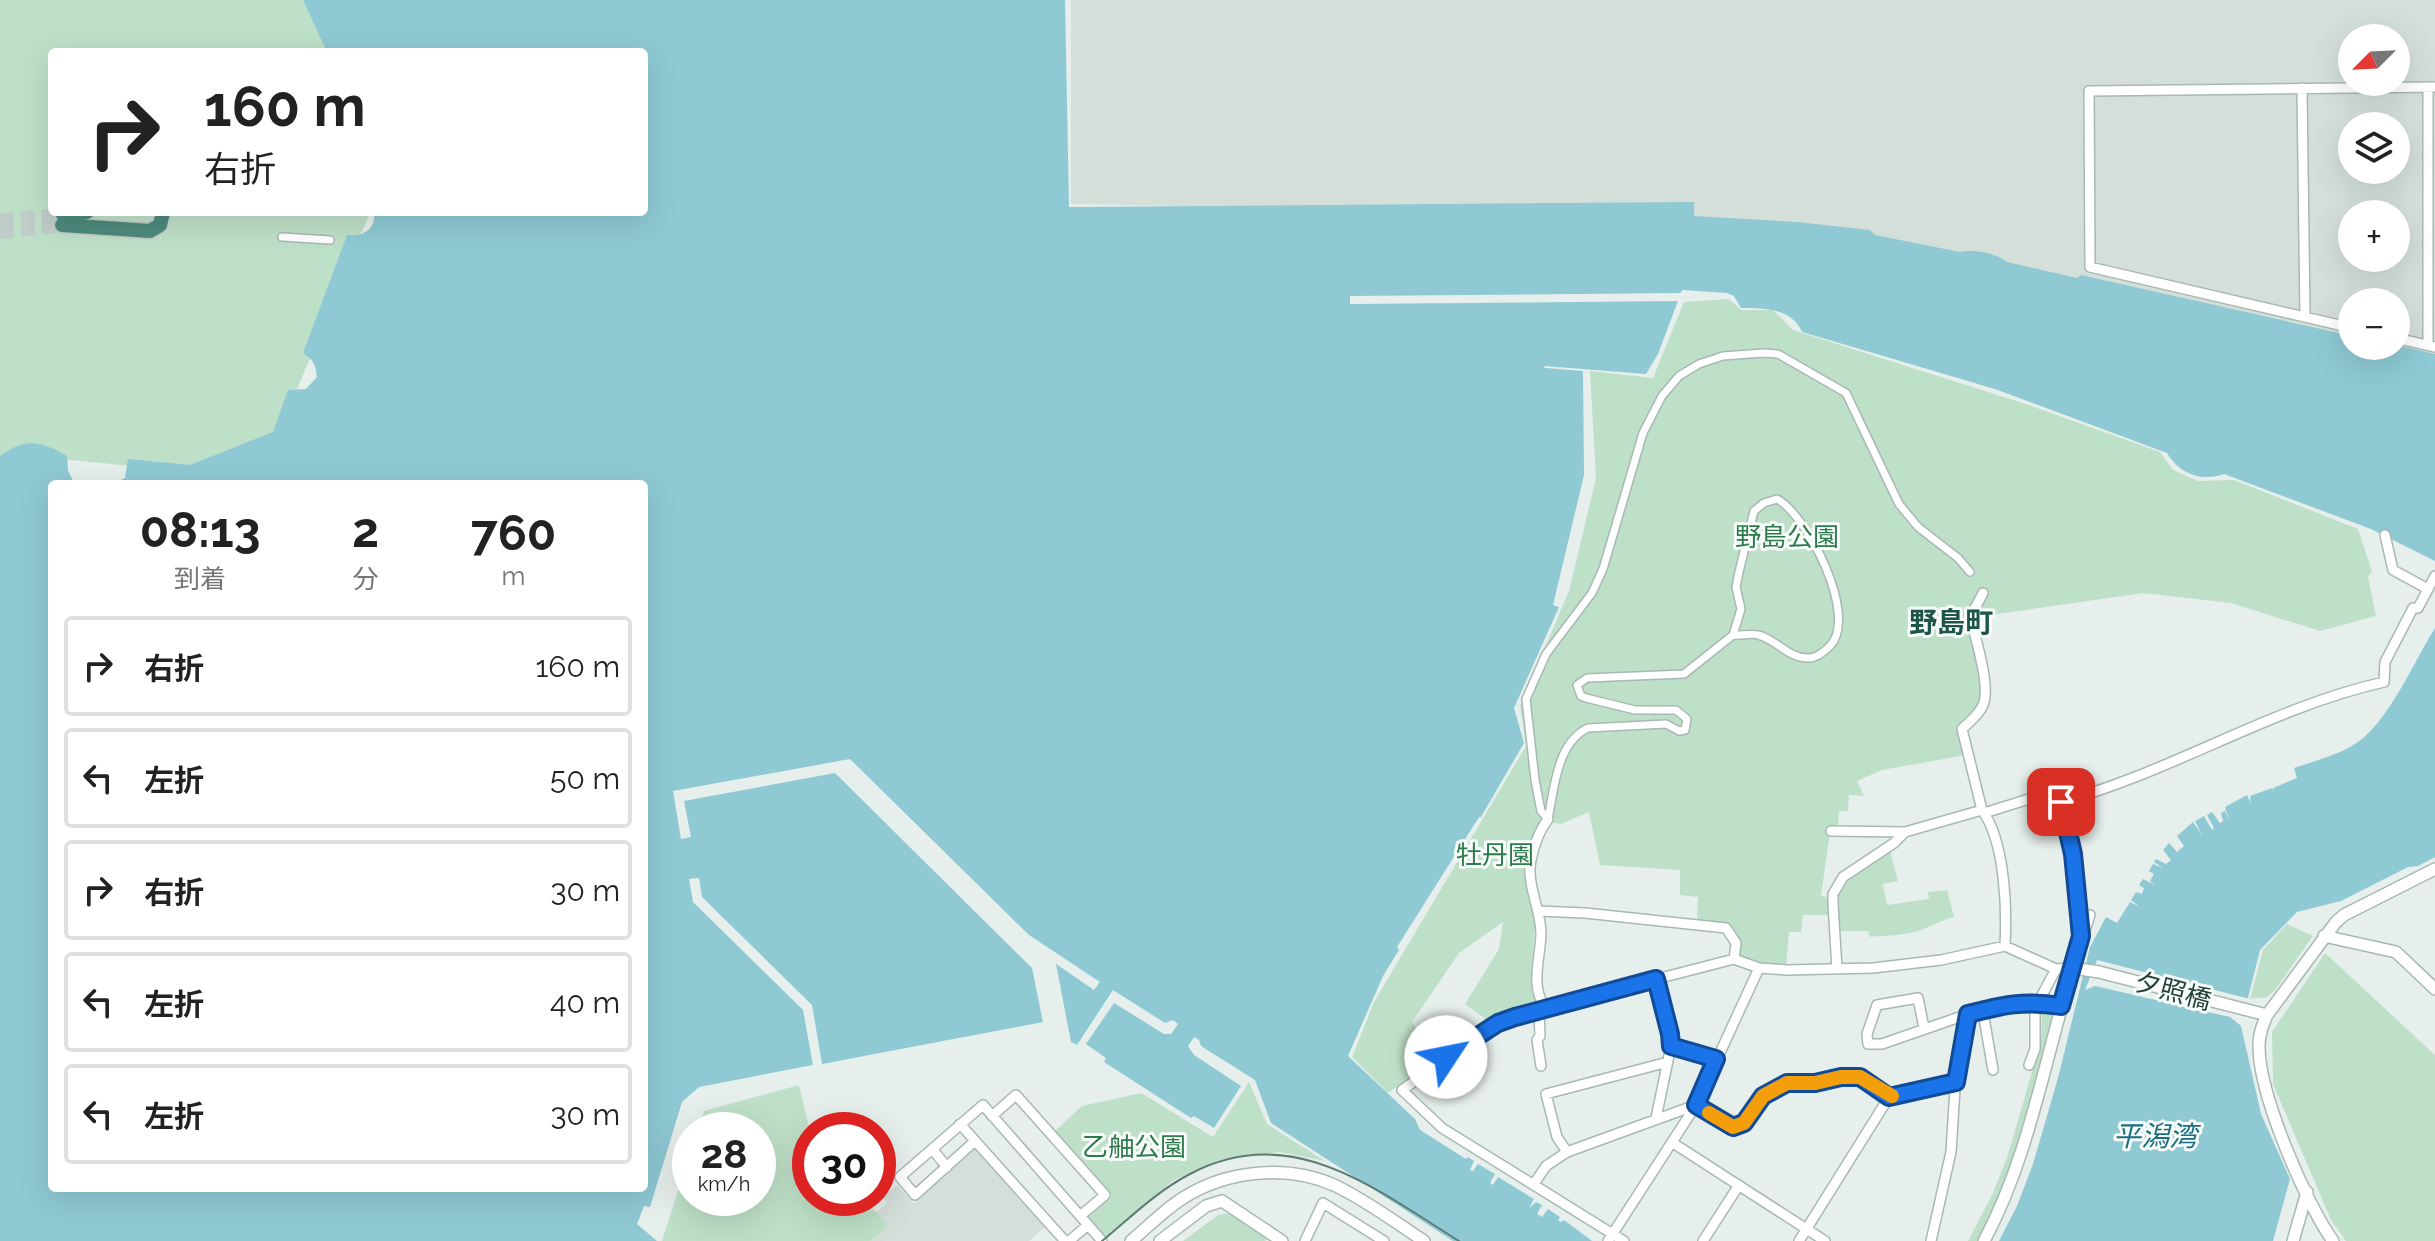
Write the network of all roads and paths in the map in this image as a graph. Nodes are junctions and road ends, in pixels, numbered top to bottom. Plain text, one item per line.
1 (2431, 87) edge
2 (2302, 88) junction
3 (75, 216) tunnel mouth
4 (162, 216) edge
5 (282, 237) dead end
6 (330, 240) dead end
7 (2305, 317) junction
8 (2338, 325) edge
9 (2410, 341) edge
10 (2432, 346) edge
11 (2385, 535) dead end
12 (1970, 572) dead end
13 (2435, 576) edge
14 (2428, 589) junction
15 (1983, 593) dead end
16 (1733, 635) junction
17 (2061, 802) junction
18 (1983, 812) junction
19 (1548, 819) junction
20 (1831, 831) dead end
21 (1905, 832) junction
22 (2435, 869) edge
23 (1538, 911) junction
24 (2090, 915) dead end
25 (2081, 936) junction
26 (2324, 936) junction
27 (2005, 946) junction
28 (1734, 959) junction
29 (1759, 968) junction
30 (2073, 968) junction
31 (1837, 969) junction
32 (2056, 969) junction
33 (1656, 979) junction
34 (2435, 989) edge
35 (2038, 1002) junction
36 (2061, 1006) junction
37 (1542, 1009) junction
38 (1983, 1012) junction
39 (1968, 1014) junction
40 (2267, 1015) junction
41 (1924, 1028) junction
42 (1671, 1046) junction
43 (1716, 1059) junction
44 (1668, 1062) junction
45 (2029, 1065) dead end
46 (1541, 1066) dead end
47 (1993, 1070) dead end
48 (1956, 1082) junction
49 (1889, 1097) junction
50 (1696, 1105) junction
51 (992, 1116) junction
52 (1656, 1118) junction
53 (960, 1124) junction
54 (975, 1141) junction
55 (1673, 1143) junction
56 (932, 1149) junction
57 (1567, 1152) junction
58 (947, 1167) junction
59 (1534, 1184) junction
60 (1739, 1185) junction
61 (2307, 1192) junction
62 (1080, 1216) junction
63 (1088, 1225) junction
64 (1807, 1229) junction
65 (1610, 1237) edge
66 (1067, 1241) edge
67 (1102, 1241) edge
68 (1131, 1241) edge
69 (1160, 1241) edge
70 (1282, 1241) edge
71 (1305, 1241) edge
72 (1384, 1241) edge
73 (1424, 1241) edge
74 (1624, 1241) edge
75 (1703, 1241) edge
76 (1799, 1241) edge
77 (1825, 1241) edge
78 (1931, 1241) edge
79 (1984, 1241) edge
80 (2293, 1241) edge
81 (2333, 1241) edge

1 - 2 street
1 - 10 street
2 - 7 street
2 - 7 street
3 - 4 highway
5 - 6 street
7 - 8 street
9 - 10 street
11 - 14 street
12 - 19 street
13 - 14 street
14 - 17 street
15 - 18 street
16 - 16 street
16 - 19 street
17 - 18 street
17 - 25 street
18 - 21 street
18 - 27 street
19 - 23 street
20 - 21 street
21 - 31 street
22 - 26 street
23 - 28 street
23 - 37 street
24 - 25 street
25 - 30 street
26 - 34 street
26 - 40 street
27 - 31 street
27 - 32 street
28 - 29 street
28 - 33 street
29 - 31 street
29 - 43 street
30 - 32 street
30 - 36 street
30 - 40 street, 夕照橋
32 - 35 street
33 - 37 street
33 - 42 street
35 - 36 street
35 - 38 street
35 - 45 street
36 - 79 street
37 - 46 street
37 - 59 street
38 - 39 street
38 - 47 street
39 - 41 street
39 - 48 street
40 - 61 street
41 - 41 street
42 - 43 street
42 - 44 street
43 - 50 street
44 - 52 street
44 - 57 street
48 - 49 street
48 - 78 street
49 - 50 street
49 - 64 street
50 - 52 street
50 - 55 street
51 - 53 street
51 - 62 street
51 - 62 street
52 - 57 street
53 - 54 street
53 - 56 street
54 - 58 street
54 - 66 street
55 - 60 street
55 - 65 street
56 - 58 street
56 - 58 street
57 - 59 street
59 - 65 street
60 - 64 street
60 - 75 street
61 - 80 street
61 - 81 street
62 - 63 street
63 - 66 street
63 - 67 street
64 - 76 street
64 - 77 street
65 - 74 street
68 - 73 street
69 - 70 street
71 - 72 street

